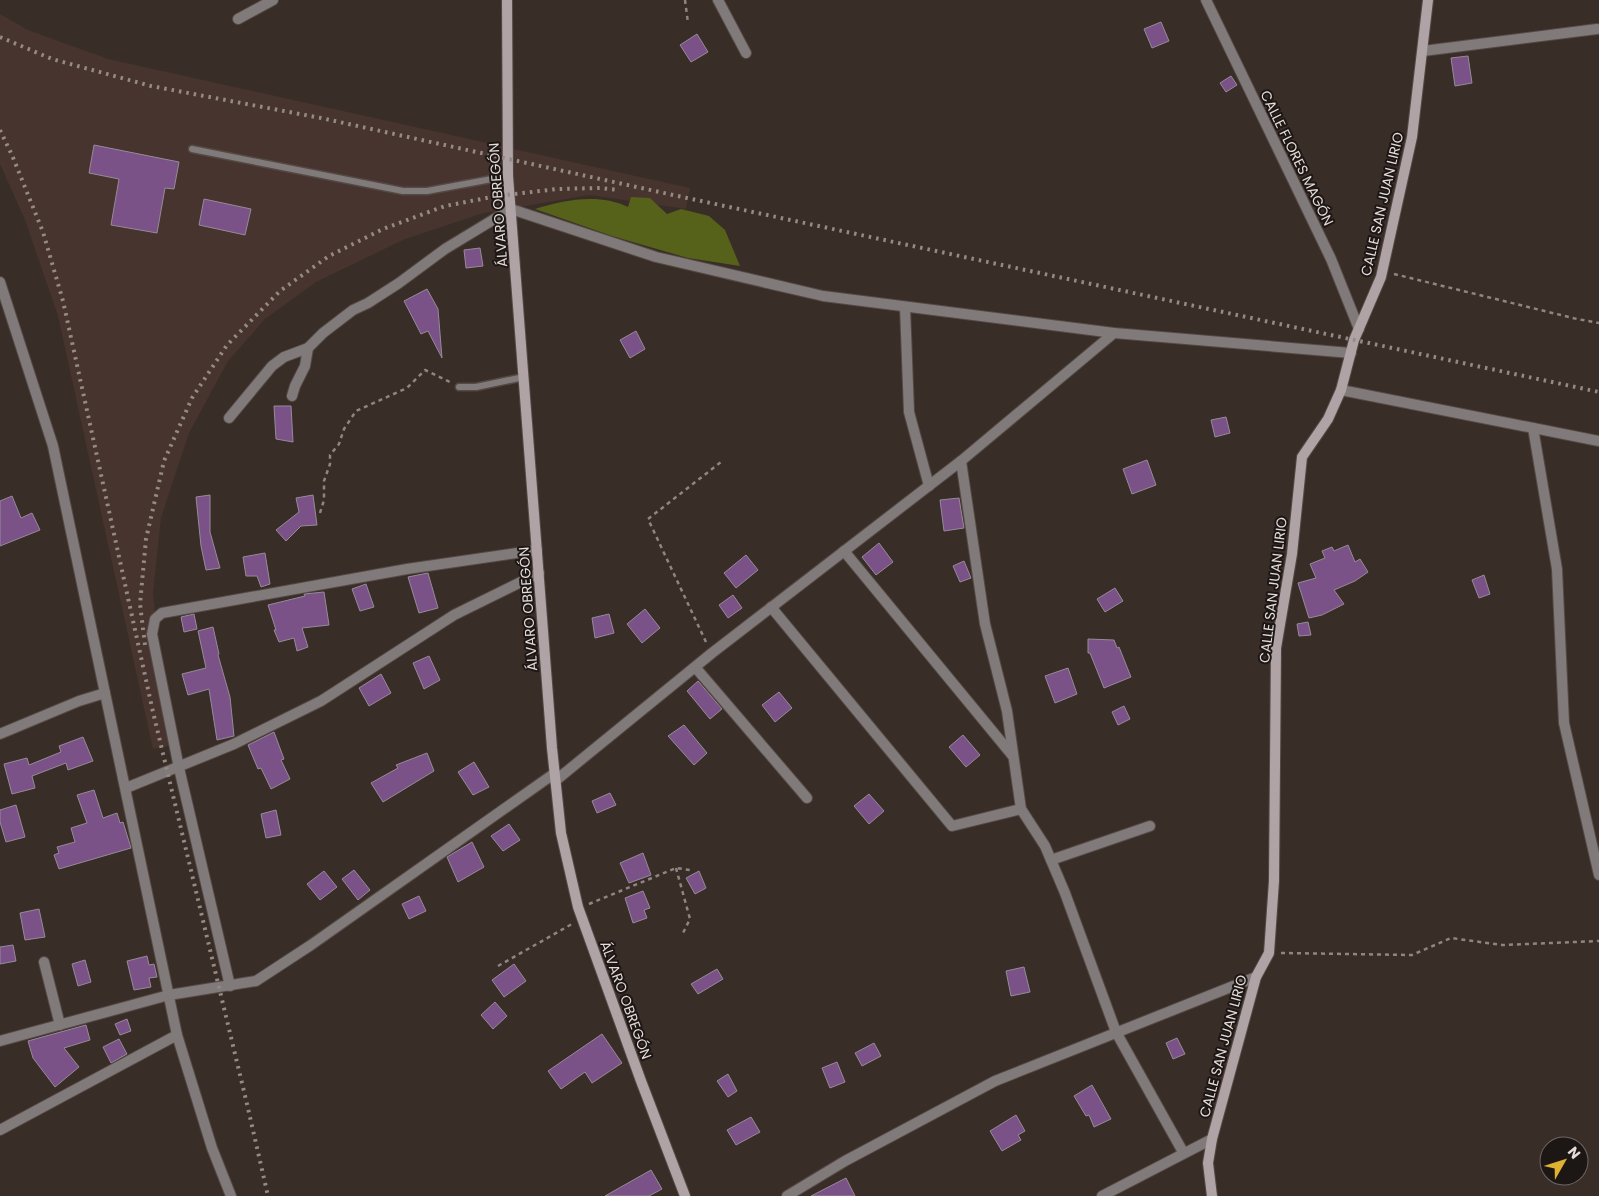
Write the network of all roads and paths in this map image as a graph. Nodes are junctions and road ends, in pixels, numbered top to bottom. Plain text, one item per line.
1 (273, 0) edge
2 (507, 0) edge
3 (685, 0) edge
4 (718, 0) edge
5 (1206, 0) edge
6 (1428, 0) edge
7 (238, 19) dead end
8 (688, 23) dead end
9 (1597, 30) dead end
10 (1423, 51) junction
11 (746, 53) dead end
12 (192, 149) dead end
13 (508, 176) junction
14 (511, 209) junction
15 (1382, 272) junction
16 (0, 282) edge
17 (905, 306) junction
18 (1599, 323) edge
19 (1359, 329) junction
20 (1114, 332) junction
21 (308, 348) junction
22 (1351, 352) junction
23 (524, 377) junction
24 (459, 387) joint
25 (1341, 390) junction
26 (292, 396) dead end
27 (229, 418) dead end
28 (1532, 428) junction
29 (1599, 441) edge
30 (961, 461) junction
31 (721, 462) dead end
32 (929, 486) junction
33 (320, 513) dead end
34 (537, 550) junction
35 (844, 551) junction
36 (539, 573) junction
37 (771, 608) junction
38 (712, 653) junction
39 (695, 667) junction
40 (105, 693) junction
41 (0, 734) edge
42 (1013, 756) junction
43 (178, 768) junction
44 (555, 777) junction
45 (126, 788) junction
46 (807, 798) dead end
47 (1021, 809) junction
48 (1150, 826) dead end
49 (1050, 860) junction
50 (676, 868) junction
51 (690, 870) dead end
52 (1599, 875) edge
53 (578, 907) junction
54 (582, 918) junction
55 (683, 933) dead end
56 (1599, 941) edge
57 (1269, 953) junction
58 (44, 962) dead end
59 (498, 966) dead end
60 (1256, 977) junction
61 (230, 986) junction
62 (169, 996) junction
63 (60, 1025) junction
64 (1116, 1032) junction
65 (177, 1035) junction
66 (0, 1041) edge
67 (0, 1130) edge
68 (1212, 1139) junction
69 (1183, 1152) junction
70 (231, 1196) edge
71 (685, 1196) edge
72 (787, 1196) edge
73 (1102, 1196) edge
74 (1212, 1196) edge

1 - 7 street
2 - 13 street, ÁLVARO OBREGÓN
3 - 8 path
4 - 11 street
5 - 19 street, CALLE FLORES MAGÓN
6 - 10 street, CALLE SAN JUAN LIRIO
9 - 10 street
10 - 15 street, CALLE SAN JUAN LIRIO
12 - 13 lane
13 - 14 street, ÁLVARO OBREGÓN
14 - 17 street
14 - 21 street
14 - 23 street, ÁLVARO OBREGÓN
15 - 18 path
15 - 19 street, CALLE SAN JUAN LIRIO
16 - 40 street
17 - 20 street
17 - 32 street
19 - 22 street, CALLE SAN JUAN LIRIO
20 - 22 street
20 - 30 street
21 - 26 street
21 - 27 street
22 - 25 street, CALLE SAN JUAN LIRIO
23 - 24 lane
23 - 34 street, ÁLVARO OBREGÓN
24 - 33 path
25 - 28 street
25 - 57 street, CALLE SAN JUAN LIRIO
28 - 29 street
28 - 52 street
30 - 32 street
30 - 42 street
31 - 38 path
32 - 35 street
34 - 36 street, ÁLVARO OBREGÓN
34 - 43 street
35 - 37 street
35 - 42 street
36 - 43 street
36 - 44 street, ÁLVARO OBREGÓN
37 - 38 street
37 - 47 street
38 - 39 street
39 - 44 street
39 - 46 street
40 - 41 street
40 - 45 street
42 - 47 street
43 - 45 street
43 - 61 street
44 - 53 street, ÁLVARO OBREGÓN
44 - 61 street
45 - 62 street
47 - 49 street
48 - 49 street
49 - 64 street
50 - 51 path
50 - 53 path
50 - 55 path
53 - 54 street, ÁLVARO OBREGÓN
54 - 59 path
54 - 71 street, ÁLVARO OBREGÓN
56 - 57 path
57 - 60 street, CALLE SAN JUAN LIRIO
58 - 63 street
60 - 64 street
60 - 68 street, CALLE SAN JUAN LIRIO
61 - 62 street
62 - 63 street
62 - 65 street
63 - 66 street
64 - 69 street
64 - 72 street
65 - 67 street
65 - 70 street
68 - 69 street
68 - 74 street, CALLE SAN JUAN LIRIO
69 - 73 street

